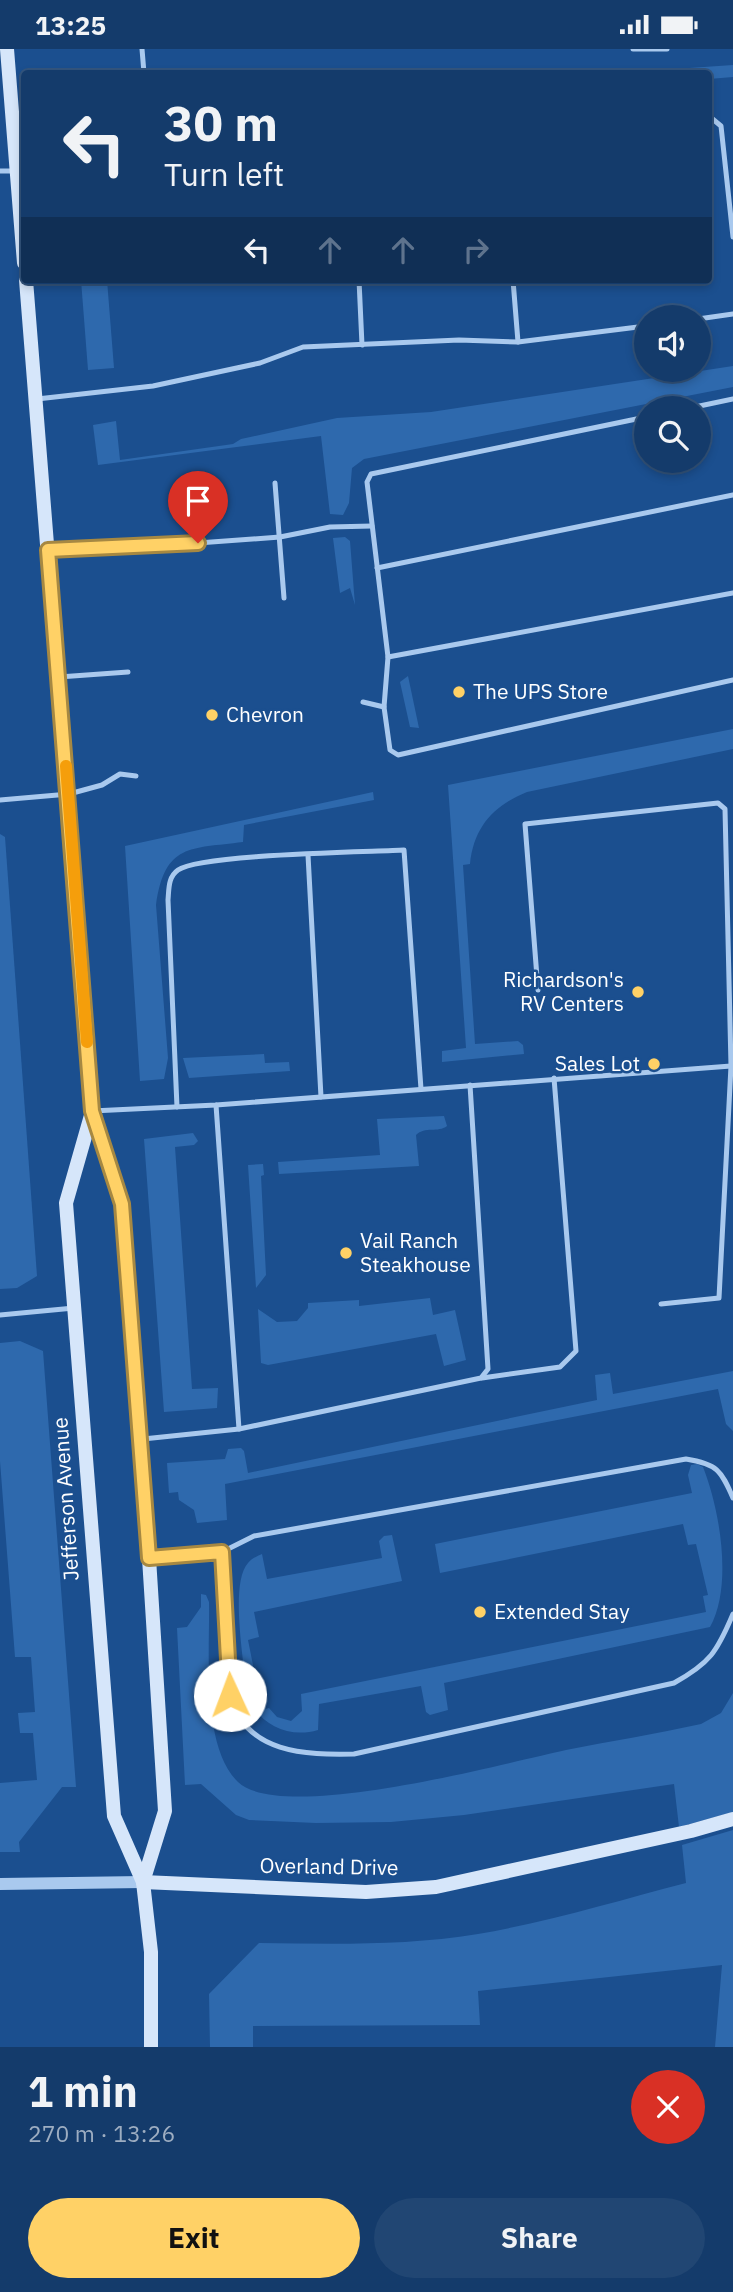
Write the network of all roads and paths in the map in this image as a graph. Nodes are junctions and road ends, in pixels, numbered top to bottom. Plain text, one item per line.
1 (7, 49) edge
2 (142, 49) edge
3 (633, 49) edge
4 (667, 49) edge
5 (144, 70) edge
6 (712, 117) edge
7 (0, 171) edge
8 (17, 171) junction
9 (21, 193) edge
10 (733, 230) edge
11 (733, 237) edge
12 (26, 284) edge
13 (359, 284) edge
14 (513, 284) edge
15 (733, 314) edge
16 (711, 317) edge
17 (634, 327) edge
18 (518, 342) junction
19 (362, 345) junction
20 (733, 399) edge
21 (36, 400) junction
22 (711, 404) edge
23 (634, 419) edge
24 (275, 483) dead end
25 (733, 495) edge
26 (372, 526) junction
27 (280, 537) junction
28 (48, 550) junction
29 (377, 568) junction
30 (733, 593) edge
31 (284, 598) dead end
32 (388, 657) junction
33 (128, 672) dead end
34 (59, 677) junction
35 (733, 680) edge
36 (363, 702) dead end
37 (384, 707) junction
38 (136, 776) dead end
39 (69, 794) junction
40 (0, 800) edge
41 (308, 855) junction
42 (538, 990) dead end
43 (730, 1066) junction
44 (554, 1078) junction
45 (470, 1085) junction
46 (421, 1089) junction
47 (321, 1097) junction
48 (216, 1105) junction
49 (177, 1107) junction
50 (92, 1111) junction
51 (661, 1304) dead end
52 (74, 1308) junction
53 (0, 1315) edge
54 (481, 1378) junction
55 (239, 1429) junction
56 (140, 1439) junction
57 (733, 1498) edge
58 (222, 1552) junction
59 (149, 1558) junction
60 (733, 1614) edge
61 (733, 1819) edge
62 (143, 1882) junction
63 (0, 1884) edge
64 (151, 2047) edge

1 - 8 main road
2 - 5 lane
3 - 4 lane
6 - 10 lane
7 - 8 lane
8 - 9 main road
10 - 11 lane
12 - 21 main road, Jefferson Avenue
13 - 19 lane
14 - 18 lane
15 - 16 lane
17 - 18 lane
18 - 19 lane
19 - 21 lane
20 - 22 lane
21 - 28 main road, Jefferson Avenue
23 - 26 lane
24 - 27 lane
25 - 29 lane
26 - 27 lane
26 - 29 lane
27 - 28 lane
27 - 31 lane
28 - 34 main road, Jefferson Avenue
29 - 32 lane
30 - 32 lane
32 - 37 lane
33 - 34 lane
34 - 39 main road, Jefferson Avenue
35 - 37 lane
36 - 37 lane
38 - 39 lane
39 - 40 lane
39 - 50 main road, Jefferson Avenue
41 - 46 lane
41 - 47 lane
41 - 49 lane
42 - 43 lane
43 - 44 lane
43 - 51 lane
44 - 45 lane
44 - 54 lane
45 - 46 lane
45 - 54 lane
46 - 47 lane
47 - 48 lane
48 - 49 lane
48 - 55 lane
49 - 50 lane
50 - 52 main road, Jefferson Avenue
50 - 56 main road, Jefferson Avenue
52 - 53 lane
52 - 62 main road, Jefferson Avenue
54 - 55 lane
55 - 56 lane
56 - 59 main road, Jefferson Avenue
57 - 58 lane
58 - 59 lane
58 - 60 lane
59 - 62 main road, Jefferson Avenue
61 - 62 main road, Overland Drive
62 - 63 street, Overland Drive
62 - 64 main road, Jefferson Avenue

